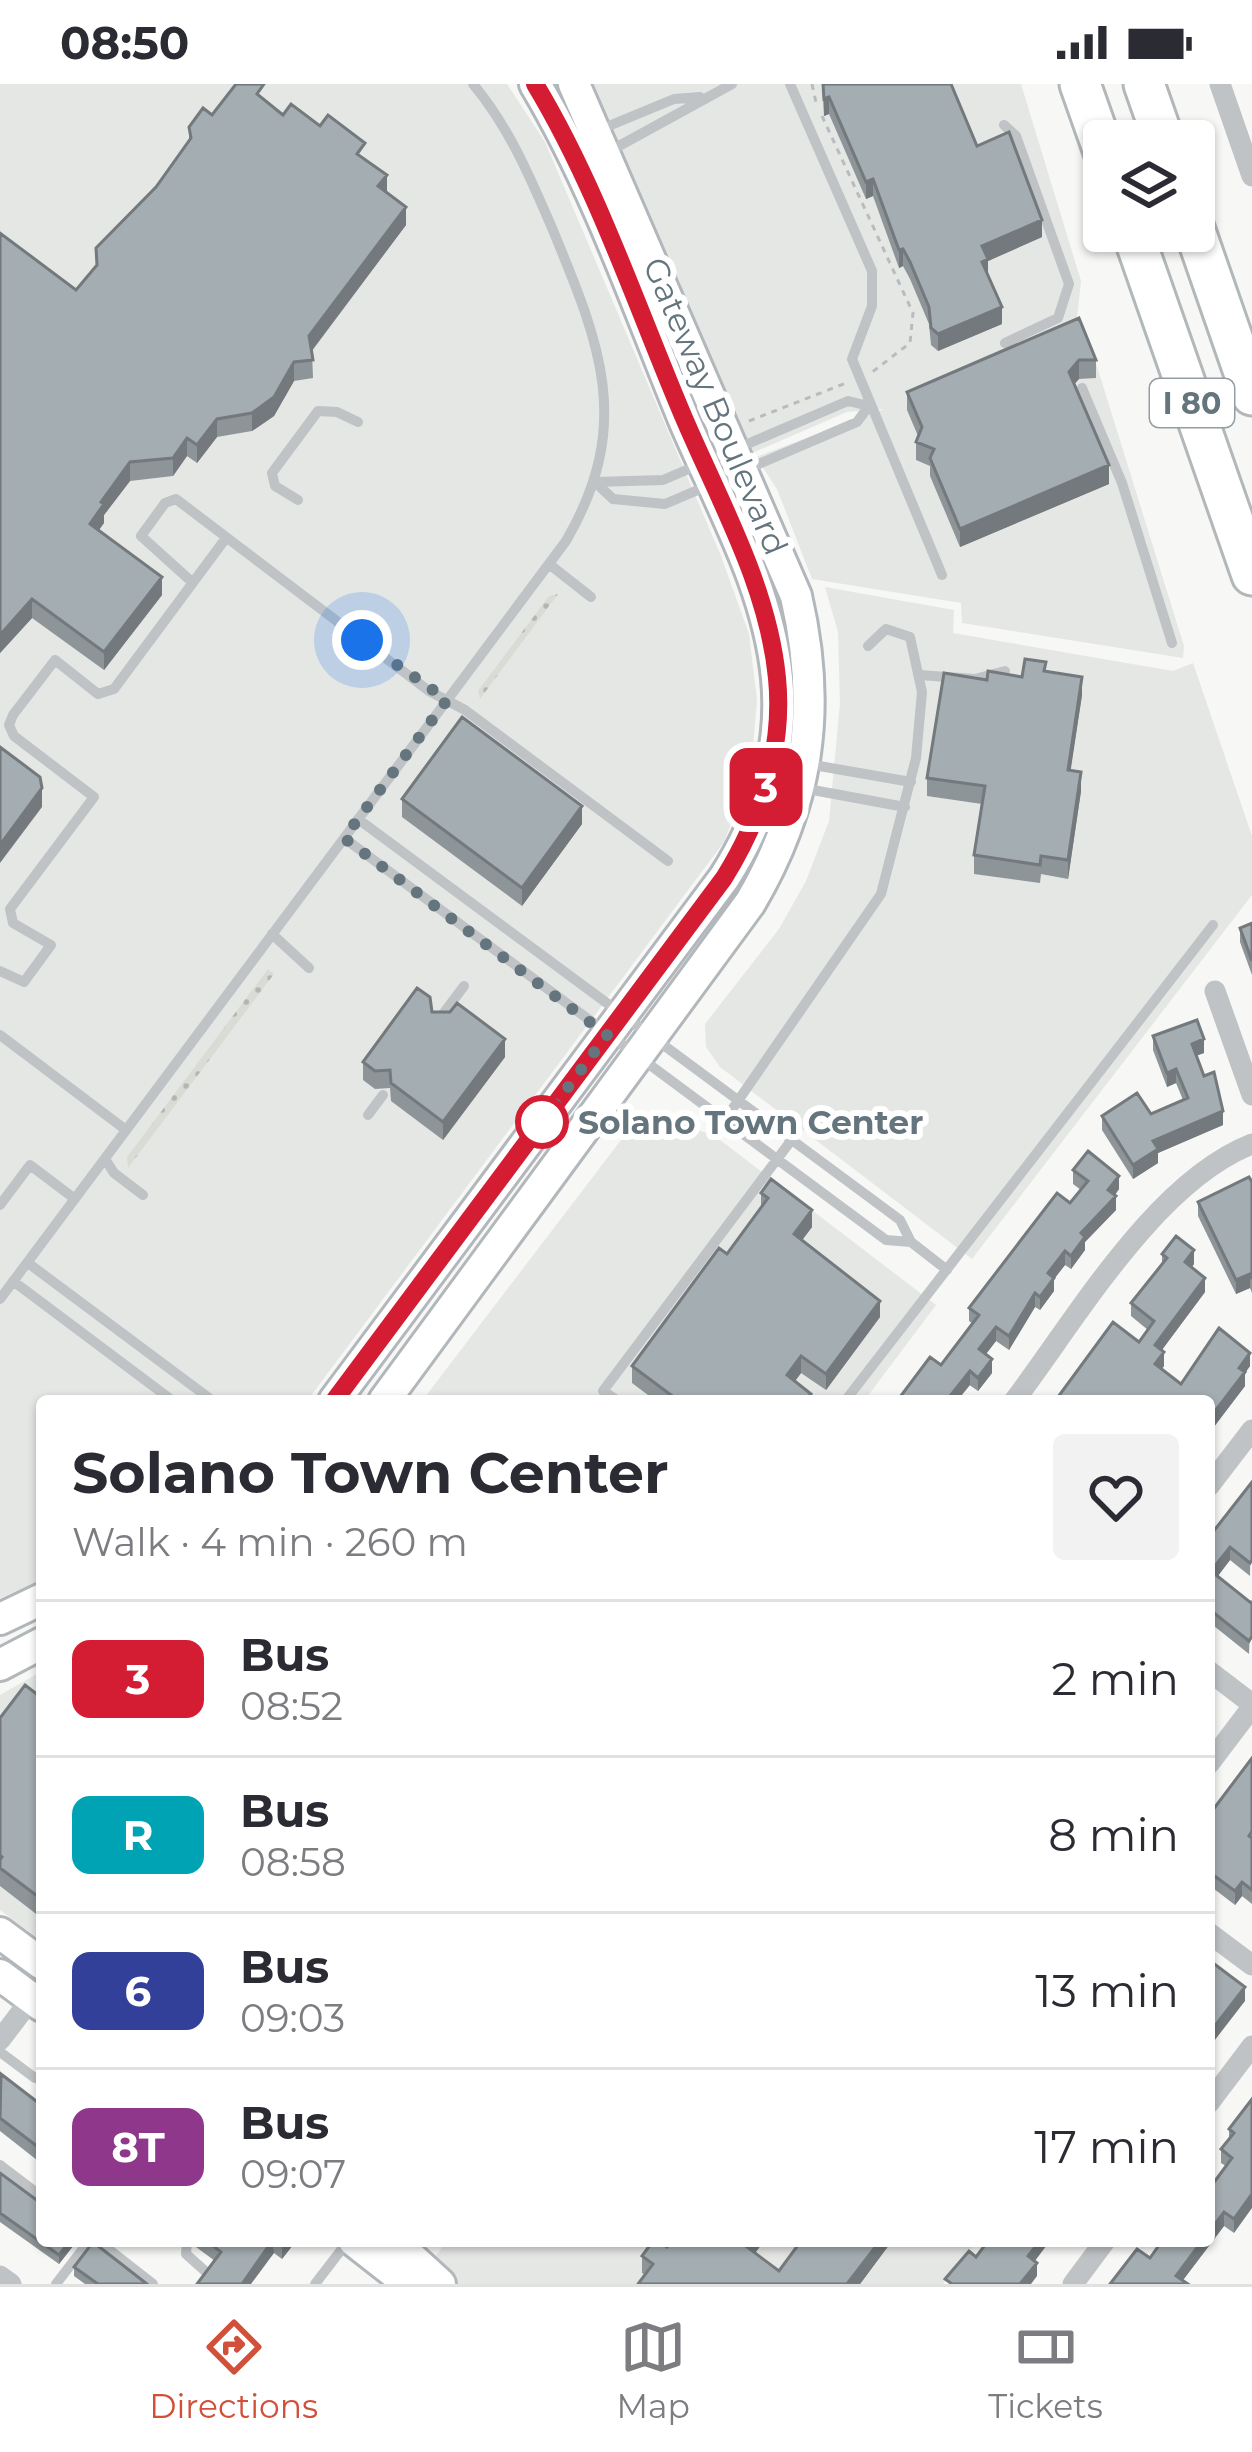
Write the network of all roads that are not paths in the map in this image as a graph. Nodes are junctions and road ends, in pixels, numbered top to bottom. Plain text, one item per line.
1 (473, 84) edge
2 (535, 84) edge
3 (574, 84) edge
4 (732, 84) edge
5 (790, 84) edge
6 (1080, 84) edge
7 (1144, 84) edge
8 (1220, 84) edge
9 (704, 96) junction
10 (1093, 120) edge
11 (1157, 120) edge
12 (1004, 125) dead end
13 (603, 142) junction
14 (573, 156) junction
15 (1252, 176) edge
16 (1139, 252) edge
17 (1202, 252) edge
18 (1005, 343) dead end
19 (1082, 388) edge
20 (1252, 394) edge
21 (869, 406) junction
22 (358, 422) dead end
23 (742, 448) junction
24 (708, 473) junction
25 (595, 482) junction
26 (298, 500) dead end
27 (226, 538) junction
28 (549, 565) junction
29 (942, 575) dead end
30 (1252, 575) edge
31 (192, 582) junction
32 (591, 598) dead end
33 (1172, 643) dead end
34 (868, 646) dead end
35 (1005, 671) edge
36 (919, 675) junction
37 (447, 700) junction
38 (804, 776) junction
39 (911, 782) junction
40 (905, 807) junction
41 (358, 819) junction
42 (344, 838) junction
43 (668, 861) dead end
44 (1213, 925) dead end
45 (272, 934) junction
46 (309, 968) dead end
47 (0, 971) edge
48 (464, 986) dead end
49 (1215, 991) dead end
50 (437, 1022) edge
51 (614, 1025) junction
52 (0, 1035) edge
53 (645, 1048) junction
54 (383, 1095) dead end
55 (1252, 1095) edge
56 (738, 1103) junction
57 (368, 1114) dead end
58 (724, 1121) junction
59 (127, 1130) junction
60 (790, 1142) junction
61 (1252, 1144) edge
62 (105, 1159) junction
63 (776, 1160) junction
64 (143, 1195) dead end
65 (75, 1199) junction
66 (0, 1204) edge
67 (911, 1243) junction
68 (28, 1262) junction
69 (947, 1270) junction
70 (13, 1281) junction
71 (0, 1299) edge
72 (165, 1395) edge
73 (205, 1395) edge
74 (338, 1395) edge
75 (388, 1395) edge
76 (610, 1395) edge
77 (850, 1395) edge
78 (1019, 1395) edge
79 (1252, 1430) edge
80 (1215, 1478) edge
81 (36, 1602) edge
82 (0, 1619) edge
83 (36, 1646) edge
84 (0, 1665) edge
85 (1215, 1676) edge
86 (1252, 1705) edge
87 (1215, 1756) edge
88 (0, 1933) edge
89 (1215, 1937) edge
90 (36, 1960) edge
91 (1252, 1965) edge
92 (0, 1975) edge
93 (36, 1999) edge
94 (36, 2004) edge
95 (0, 2040) edge
96 (1252, 2046) edge
97 (0, 2052) edge
98 (36, 2078) edge
99 (1215, 2095) edge
100 (2, 2170) edge
101 (36, 2194) edge
102 (84, 2247) edge
103 (106, 2247) edge
104 (187, 2247) edge
105 (346, 2247) edge
106 (358, 2247) edge
107 (402, 2247) edge
108 (1100, 2247) edge
109 (205, 2271) edge
110 (0, 2276) edge
111 (402, 2282) edge
112 (11, 2284) edge
113 (56, 2284) edge
114 (153, 2284) edge
115 (315, 2284) edge
116 (440, 2284) edge
117 (1072, 2284) edge

1 - 25 lane
2 - 14 street, Gateway Boulevard
3 - 13 street, Gateway Boulevard
4 - 9 lane
5 - 21 lane
6 - 10 highway
7 - 11 highway
8 - 15 street
9 - 13 lane
9 - 13 lane
12 - 18 lane
13 - 14 lane
13 - 14 lane
13 - 23 street, Gateway Boulevard
14 - 24 street, Gateway Boulevard
16 - 30 highway, I 80
17 - 20 highway, I 80
19 - 33 lane
21 - 23 lane
21 - 23 lane
21 - 29 lane
22 - 26 lane
23 - 24 lane
23 - 24 lane
23 - 38 street, Gateway Boulevard
24 - 25 lane
24 - 25 lane
24 - 51 street, Gateway Boulevard
25 - 28 lane
27 - 31 lane
27 - 31 lane
27 - 37 lane
28 - 32 lane
28 - 37 lane
31 - 47 lane
34 - 36 lane
35 - 36 lane
36 - 39 lane
37 - 41 lane
37 - 43 lane
38 - 39 lane
38 - 40 lane
38 - 53 street, Gateway Boulevard
39 - 40 lane
40 - 56 lane
41 - 42 lane
41 - 51 lane
42 - 45 lane
42 - 51 lane
44 - 69 lane
45 - 46 lane
45 - 59 lane
48 - 50 lane
49 - 55 street
51 - 53 lane
51 - 53 lane
51 - 74 street, Gateway Boulevard
52 - 59 lane
53 - 56 lane
53 - 58 lane
53 - 75 street, Gateway Boulevard
54 - 57 lane
56 - 58 lane
56 - 60 lane
58 - 63 lane
59 - 62 lane
60 - 63 lane
60 - 67 lane
61 - 78 street
62 - 64 lane
62 - 65 lane
63 - 67 lane
63 - 76 lane
65 - 66 lane
65 - 68 lane
67 - 69 lane
68 - 70 lane
68 - 73 lane
69 - 77 lane
70 - 71 lane
70 - 72 lane
79 - 80 street
81 - 82 street
83 - 84 street
85 - 86 street
86 - 87 street
88 - 90 street
89 - 91 street
92 - 93 street
94 - 95 street
96 - 99 street
97 - 98 lane
100 - 101 lane
102 - 113 lane
103 - 114 lane
104 - 109 lane
105 - 115 lane
106 - 111 street
107 - 116 street
108 - 117 street
110 - 112 street

